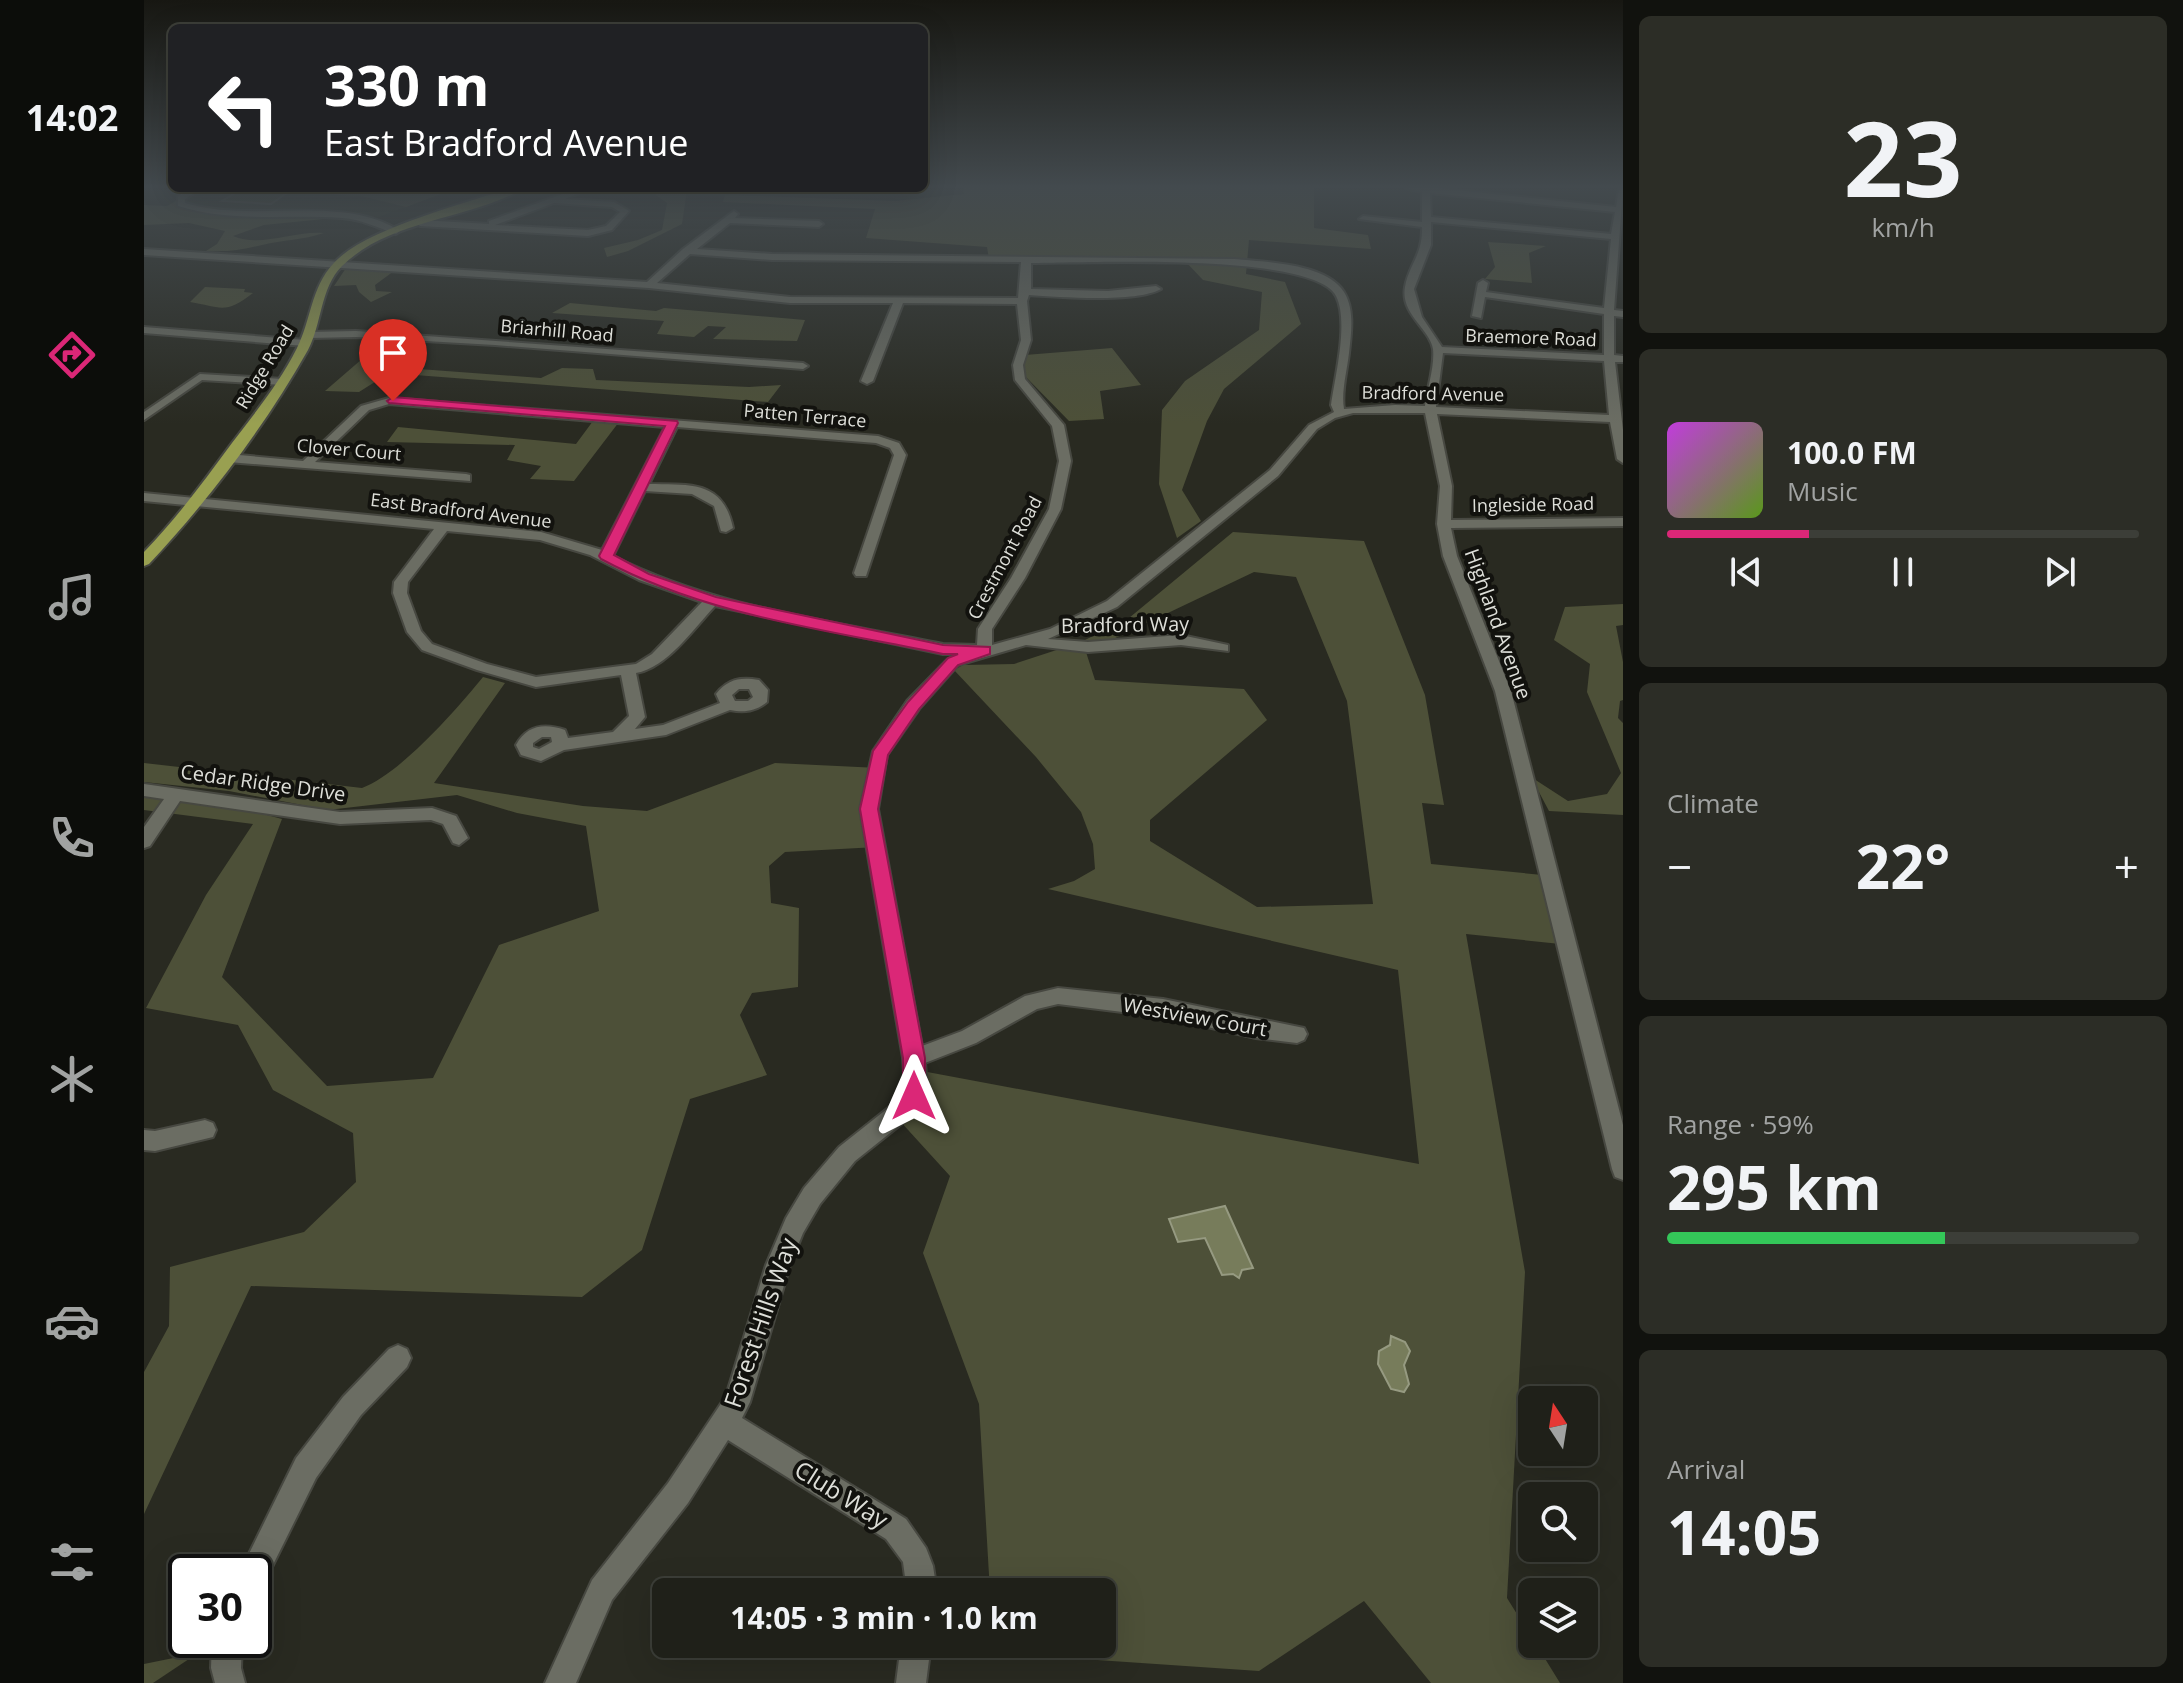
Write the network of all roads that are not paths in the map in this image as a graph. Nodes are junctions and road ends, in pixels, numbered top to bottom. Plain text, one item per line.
1 (336, 267) edge
2 (361, 267) edge
3 (666, 267) edge
4 (1026, 267) edge
5 (1280, 267) edge
6 (1418, 267) edge
7 (1610, 267) edge
8 (649, 285) junction
9 (1156, 289) dead end
10 (1024, 297) junction
11 (899, 301) junction
12 (1609, 313) junction
13 (1623, 314) edge
14 (1477, 316) dead end
15 (144, 330) edge
16 (307, 339) junction
17 (1438, 350) junction
18 (1608, 357) junction
19 (1623, 359) edge
20 (803, 366) dead end
21 (867, 381) dead end
22 (283, 382) junction
23 (1430, 409) junction
24 (1340, 413) junction
25 (144, 417) edge
26 (1614, 419) junction
27 (673, 423) junction
28 (228, 458) junction
29 (1623, 459) edge
30 (306, 464) junction
31 (466, 478) dead end
32 (641, 487) junction
33 (144, 497) edge
34 (195, 502) junction
35 (1623, 522) edge
36 (1444, 524) junction
37 (444, 525) junction
38 (726, 528) dead end
39 (606, 556) junction
40 (144, 561) edge
41 (1164, 561) joint
42 (861, 573) dead end
43 (712, 601) junction
44 (1029, 642) junction
45 (1223, 648) dead end
46 (984, 651) junction
47 (628, 672) junction
48 (729, 705) dead end
49 (637, 717) junction
50 (666, 730) junction
51 (618, 737) junction
52 (560, 745) dead end
53 (144, 790) edge
54 (176, 794) junction
55 (459, 838) dead end
56 (144, 841) edge
57 (1297, 1034) dead end
58 (914, 1058) junction
59 (205, 1130) dead end
60 (144, 1140) edge
61 (1623, 1169) edge
62 (398, 1358) dead end
63 (725, 1423) junction
64 (263, 1554) edge
65 (921, 1578) edge
66 (226, 1658) edge
67 (914, 1658) edge
68 (230, 1683) edge
69 (560, 1683) edge
70 (911, 1683) edge

1 - 16 main road, Ridge Road
2 - 8 street
3 - 8 street
4 - 10 street, Crestmont Road
5 - 24 street
6 - 17 street
7 - 12 street
8 - 11 street
9 - 10 street
10 - 11 street
10 - 46 street, Crestmont Road
11 - 21 street
12 - 13 street
12 - 14 street
12 - 18 street
15 - 16 street, Briarhill Road
16 - 20 street, Briarhill Road
16 - 22 main road, Ridge Road
17 - 18 street, Braemore Road
17 - 23 street, Highland Avenue
18 - 19 street, Braemore Road
18 - 26 street
22 - 25 street
22 - 28 main road, Ridge Road
23 - 24 street, Bradford Avenue
23 - 26 street, Bradford Avenue
23 - 36 street, Highland Avenue
24 - 41 street, Bradford Avenue
26 - 29 street
27 - 30 street
27 - 32 street
27 - 42 street, Patten Terrace
28 - 30 street, Clover Court
28 - 34 main road, Ridge Road
30 - 31 street, Clover Court
32 - 38 street
32 - 39 street
33 - 34 street, East Bradford Avenue
34 - 37 street, East Bradford Avenue
34 - 40 main road, Ridge Road
35 - 36 street, Ingleside Road
36 - 61 street, Highland Avenue
37 - 39 street, East Bradford Avenue
37 - 47 street
39 - 43 street, East Bradford Avenue
41 - 44 street, East Bradford Avenue
43 - 46 street, East Bradford Avenue
43 - 47 street
44 - 45 street, Bradford Way
44 - 46 street, East Bradford Avenue
46 - 58 street, Forest Hills Way
47 - 49 street
48 - 50 street
49 - 50 street
49 - 51 street
50 - 51 street
51 - 52 street
53 - 54 street, Cedar Ridge Drive
54 - 55 street, Cedar Ridge Drive
54 - 56 street
57 - 58 street, Westview Court
58 - 63 street, Forest Hills Way
59 - 60 street
62 - 64 street
63 - 65 street, Club Way
63 - 69 street, Forest Hills Way
66 - 68 street
67 - 70 street

